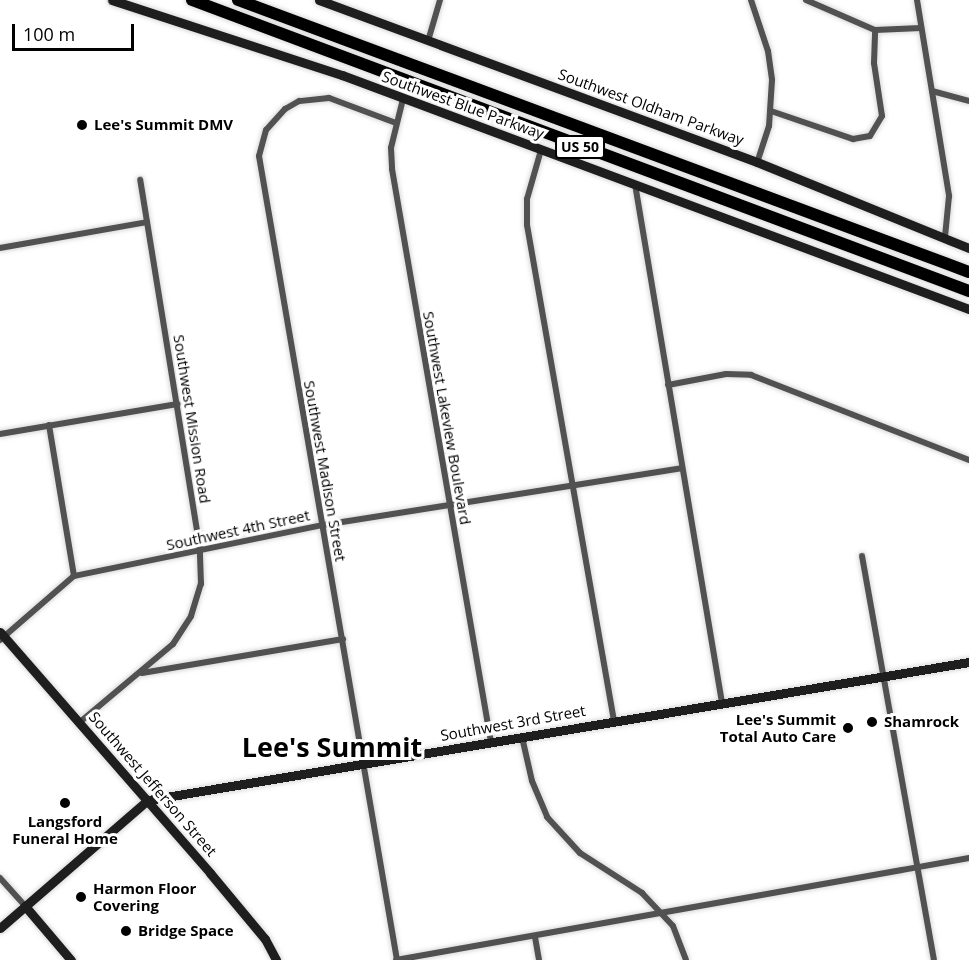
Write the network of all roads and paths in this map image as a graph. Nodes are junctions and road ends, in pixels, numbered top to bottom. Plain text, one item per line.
1 (112, 0) edge
2 (192, 0) edge
3 (238, 0) edge
4 (319, 0) edge
5 (440, 0) edge
6 (751, 0) edge
7 (806, 0) edge
8 (917, 0) edge
9 (921, 28) junction
10 (875, 30) junction
11 (428, 41) junction
12 (932, 91) junction
13 (403, 99) junction
14 (969, 101) edge
15 (771, 111) junction
16 (396, 123) junction
17 (541, 150) junction
18 (757, 162) junction
19 (140, 180) dead end
20 (635, 184) junction
21 (147, 222) junction
22 (945, 237) junction
23 (0, 248) edge
24 (969, 248) edge
25 (969, 272) edge
26 (969, 291) edge
27 (969, 309) edge
28 (668, 385) junction
29 (177, 404) junction
30 (49, 425) junction
31 (0, 434) edge
32 (969, 460) edge
33 (682, 468) junction
34 (571, 483) junction
35 (450, 503) junction
36 (323, 525) junction
37 (200, 549) junction
38 (862, 556) dead end
39 (74, 576) junction
40 (1, 636) edge
41 (343, 639) junction
42 (969, 662) edge
43 (141, 673) junction
44 (884, 677) junction
45 (722, 703) junction
46 (615, 721) junction
47 (80, 722) junction
48 (522, 737) junction
49 (491, 742) junction
50 (364, 763) junction
51 (148, 800) junction
52 (969, 858) edge
53 (918, 869) junction
54 (0, 878) edge
55 (25, 906) junction
56 (664, 915) junction
57 (0, 928) edge
58 (535, 937) junction
59 (71, 960) edge
60 (276, 960) edge
61 (397, 960) edge
62 (539, 960) edge
63 (686, 960) edge
64 (934, 960) edge

1 - 13 street, Southwest Blue Parkway
2 - 26 highway, US 50
3 - 25 highway, US 50
4 - 11 street, Southwest Oldham Parkway
5 - 11 street
6 - 15 street
7 - 10 street
8 - 9 street
9 - 10 street
9 - 12 street
10 - 15 street
11 - 18 street, Southwest Oldham Parkway
12 - 14 street
12 - 22 street
13 - 16 street, Southwest Lakeview Boulevard
13 - 17 street, Southwest Blue Parkway
15 - 18 street
16 - 35 street, Southwest Lakeview Boulevard
16 - 36 street, Southwest Madison Street
17 - 20 street, Southwest Blue Parkway
17 - 34 street
18 - 22 street, Southwest Oldham Parkway
19 - 21 street, Southwest Mission Road
20 - 27 street, Southwest Blue Parkway
20 - 28 street
21 - 23 street
21 - 29 street, Southwest Mission Road
22 - 24 street, Southwest Oldham Parkway
28 - 32 street
28 - 33 street
29 - 30 street
29 - 37 street, Southwest Mission Road
30 - 31 street
30 - 39 street
33 - 34 street, Southwest 4th Street
33 - 45 street
34 - 35 street, Southwest 4th Street
34 - 46 street
35 - 36 street, Southwest 4th Street
35 - 49 street, Southwest Lakeview Boulevard
36 - 37 street, Southwest 4th Street
36 - 41 street, Southwest Madison Street
37 - 39 street, Southwest 4th Street
37 - 43 street, Southwest Mission Road
38 - 44 street
39 - 40 street, Southwest 4th Street
40 - 47 street, Southwest Jefferson Street
41 - 43 street
41 - 50 street, Southwest Madison Street
42 - 44 street, Southwest 3rd Street
43 - 47 street, Southwest Mission Road
44 - 45 street, Southwest 3rd Street
44 - 53 street
45 - 46 street, Southwest 3rd Street
46 - 48 street, Southwest 3rd Street
47 - 51 street, Southwest Jefferson Street
48 - 49 street, Southwest 3rd Street
48 - 56 street
49 - 50 street, Southwest 3rd Street
50 - 51 street, Southwest 3rd Street
50 - 61 street, Southwest Madison Street
51 - 55 street
51 - 60 street, Southwest Jefferson Street
52 - 53 street
53 - 56 street
53 - 64 street
54 - 55 street
55 - 57 street
55 - 59 street
56 - 58 street
56 - 63 street
58 - 61 street
58 - 62 street

